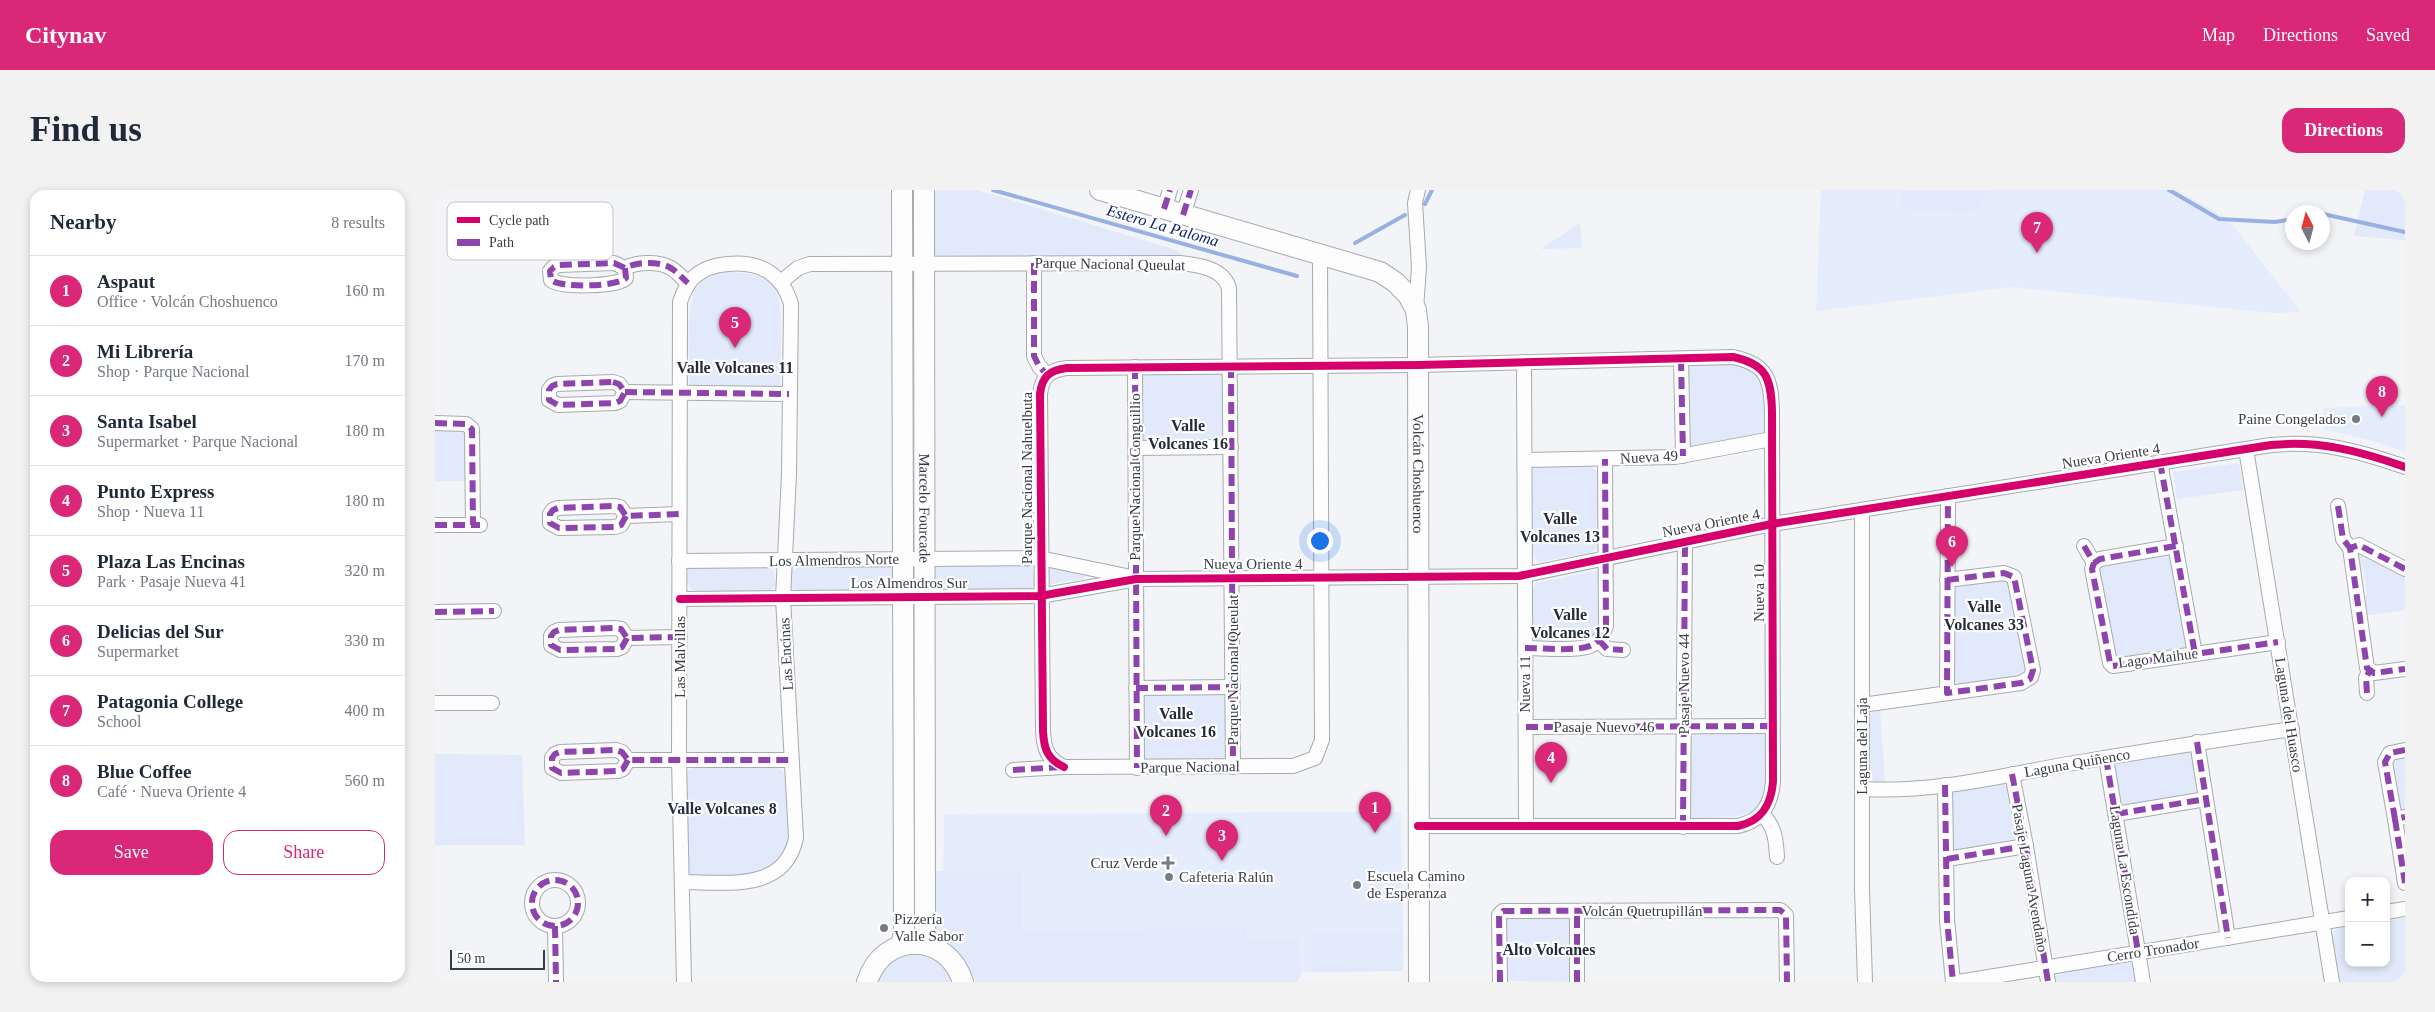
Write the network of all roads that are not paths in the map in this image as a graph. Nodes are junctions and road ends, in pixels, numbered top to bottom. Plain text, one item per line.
1 (902, 190) edge
2 (924, 190) edge
3 (1100, 190) edge
4 (1170, 190) edge
5 (1191, 190) edge
6 (1418, 190) edge
7 (1164, 209) junction
8 (1183, 215) junction
9 (1320, 255) junction
10 (924, 262) junction
11 (903, 263) junction
12 (1035, 263) junction
13 (625, 268) junction
14 (781, 282) junction
15 (689, 283) junction
16 (1416, 310) junction
17 (1681, 359) junction
18 (1524, 362) junction
19 (1320, 365) junction
20 (1419, 365) junction
21 (1231, 366) junction
22 (1135, 367) junction
23 (1047, 375) junction
24 (625, 392) junction
25 (679, 392) junction
26 (789, 394) junction
27 (435, 423) edge
28 (1772, 438) junction
29 (1231, 447) junction
30 (1135, 448) junction
31 (2246, 449) junction
32 (1683, 456) junction
33 (1605, 459) junction
34 (1525, 460) junction
35 (2160, 462) junction
36 (2405, 467) edge
37 (1948, 496) junction
38 (2338, 506) dead end
39 (1861, 510) junction
40 (679, 514) junction
41 (626, 516) junction
42 (1772, 524) junction
43 (435, 525) edge
44 (1685, 542) junction
45 (2085, 546) dead end
46 (2176, 546) junction
47 (2349, 548) junction
48 (1040, 558) junction
49 (1605, 558) junction
50 (903, 559) junction
51 (925, 559) junction
52 (786, 560) junction
53 (679, 561) junction
54 (2094, 563) junction
55 (2405, 569) edge
56 (1525, 574) junction
57 (1417, 577) junction
58 (1232, 578) junction
59 (1322, 578) junction
60 (1136, 579) junction
61 (1947, 580) junction
62 (1040, 596) junction
63 (903, 597) junction
64 (925, 597) junction
65 (783, 598) junction
66 (679, 599) junction
67 (435, 612) edge
68 (494, 612) dead end
69 (679, 637) junction
70 (627, 638) junction
71 (1599, 640) junction
72 (2278, 642) junction
73 (1525, 648) junction
74 (1623, 650) dead end
75 (2195, 654) junction
76 (2405, 669) edge
77 (2369, 672) junction
78 (1233, 687) junction
79 (1136, 688) junction
80 (1947, 693) junction
81 (2367, 693) dead end
82 (435, 703) edge
83 (492, 703) dead end
84 (1862, 705) junction
85 (1773, 726) junction
86 (1525, 727) junction
87 (1683, 727) junction
88 (2292, 729) junction
89 (2197, 742) junction
90 (2405, 750) edge
91 (2106, 758) junction
92 (628, 760) junction
93 (679, 760) junction
94 (791, 760) junction
95 (1064, 767) junction
96 (1233, 767) junction
97 (1137, 768) junction
98 (1013, 770) dead end
99 (2012, 774) junction
100 (1945, 785) junction
101 (1863, 789) junction
102 (2206, 799) junction
103 (1762, 814) junction
104 (2115, 814) junction
105 (2400, 818) edge
106 (1418, 826) junction
107 (1526, 826) junction
108 (1683, 826) junction
109 (2026, 846) junction
110 (1777, 857) dead end
111 (1947, 859) junction
112 (683, 882) junction
113 (2405, 883) edge
114 (2405, 909) edge
115 (1577, 911) junction
116 (2390, 911) edge
117 (2345, 919) edge
118 (2323, 923) junction
119 (555, 926) dead end
120 (2228, 938) junction
121 (902, 945) junction
122 (929, 945) junction
123 (2138, 952) junction
124 (2045, 967) junction
125 (556, 982) edge
126 (684, 982) edge
127 (867, 982) edge
128 (963, 982) edge
129 (1419, 982) edge
130 (1499, 982) edge
131 (1577, 982) edge
132 (1787, 982) edge
133 (1865, 982) edge
134 (1953, 982) edge
135 (1958, 982) edge
136 (2048, 982) edge
137 (2143, 982) edge
138 (2332, 982) edge

1 - 11 street, Marcelo Fourcade
2 - 10 street, Marcelo Fourcade
3 - 7 street
4 - 7 street
5 - 8 street
6 - 16 street
7 - 8 street
8 - 9 street
9 - 16 street
9 - 19 street
10 - 11 street, Parque Nacional Queulat
10 - 12 street, Parque Nacional Queulat
10 - 51 street, Marcelo Fourcade
11 - 14 street, Parque Nacional Queulat
11 - 50 street, Marcelo Fourcade
12 - 21 street, Parque Nacional Queulat
12 - 23 street
13 - 13 street
13 - 15 street
14 - 15 street
14 - 26 street, Las Encinas
15 - 25 street, Las Malvillas
16 - 20 street, Volcán Choshuenco
17 - 18 street, Nueva 10
17 - 28 street, Nueva 10
17 - 32 street
18 - 20 street, Nueva 10
18 - 34 street, Nueva 11
19 - 20 street, Parque Nacional Nahuelbuta
19 - 21 street, Parque Nacional Nahuelbuta
19 - 59 street
20 - 57 street, Volcán Choshuenco
21 - 22 street, Parque Nacional Nahuelbuta
21 - 29 street, Parque Nacional Queulat
22 - 23 street, Parque Nacional Nahuelbuta
22 - 30 street, Parque Nacional Conguillio
23 - 48 street, Parque Nacional Nahuelbuta
24 - 24 street
24 - 25 street
25 - 26 street
25 - 40 street, Las Malvillas
26 - 52 street, Las Encinas
27 - 43 street
28 - 32 street, Nueva 49
28 - 42 street, Nueva 10
29 - 30 street
29 - 58 street, Parque Nacional Queulat
30 - 60 street, Parque Nacional Conguillio
31 - 35 street, Nueva Oriente 4
31 - 36 street, Nueva Oriente 4
31 - 72 street, Laguna del Huasco
32 - 33 street, Nueva 49
33 - 34 street, Nueva 49
33 - 49 street
34 - 56 street, Nueva 11
35 - 37 street, Nueva Oriente 4
35 - 46 street
37 - 39 street, Nueva Oriente 4
37 - 61 street
38 - 47 street
39 - 42 street, Nueva Oriente 4
39 - 84 street, Laguna del Laja
40 - 41 street
40 - 53 street, Las Malvillas
41 - 41 street
42 - 44 street, Nueva Oriente 4
42 - 85 street, Nueva 10
44 - 49 street, Nueva Oriente 4
44 - 87 street, Pasaje Nuevo 44
45 - 54 street, Lago Maihue
46 - 54 street
46 - 75 street
47 - 55 street
47 - 77 street
48 - 51 street, Los Almendros Norte
48 - 60 street, Los Almendros Norte
48 - 62 street, Parque Nacional Nahuelbuta
49 - 56 street, Nueva Oriente 4
49 - 71 street
50 - 51 street, Los Almendros Norte
50 - 52 street, Los Almendros Norte
50 - 63 street, Marcelo Fourcade
51 - 64 street, Marcelo Fourcade
52 - 53 street, Los Almendros Norte
52 - 65 street, Las Encinas
53 - 66 street, Las Malvillas
54 - 75 street, Lago Maihue
56 - 57 street, Nueva Oriente 4
56 - 73 street, Nueva 11
57 - 59 street, Nueva Oriente 4
57 - 106 street, Volcán Choshuenco
58 - 59 street, Nueva Oriente 4
58 - 60 street, Nueva Oriente 4
58 - 78 street, Parque Nacional Queulat
59 - 96 street, Parque Nacional
60 - 62 street, Los Almendros Sur
60 - 79 street, Parque Nacional Conguillio
61 - 80 street
61 - 80 street
62 - 64 street, Los Almendros Sur
62 - 95 street, Parque Nacional Nahuelbuta
63 - 64 street, Los Almendros Sur
63 - 65 street, Los Almendros Sur
63 - 121 street, Marcelo Fourcade
64 - 122 street, Marcelo Fourcade
65 - 66 street, Los Almendros Sur
65 - 94 street, Las Encinas
66 - 69 street, Las Malvillas
67 - 68 street
69 - 70 street
69 - 93 street, Las Malvillas
70 - 70 street
71 - 73 street
71 - 74 street
72 - 75 street, Lago Maihue
72 - 88 street, Laguna del Huasco
73 - 86 street, Nueva 11
76 - 77 street
77 - 81 street
78 - 79 street
78 - 96 street, Parque Nacional Queulat
79 - 97 street, Parque Nacional Conguillio
80 - 84 street
82 - 83 street
84 - 101 street, Laguna del Laja
85 - 87 street, Pasaje Nuevo 46
85 - 103 street, Nueva 10
86 - 87 street, Pasaje Nuevo 46
86 - 107 street, Nueva 11
87 - 108 street, Pasaje Nuevo 44
88 - 89 street, Laguna Quiñenco
88 - 118 street, Laguna del Huasco
89 - 91 street, Laguna Quiñenco
89 - 102 street
90 - 105 street
91 - 99 street, Laguna Quiñenco
91 - 104 street, Laguna La Escondida
92 - 92 street
92 - 93 street
93 - 94 street
93 - 112 street, Las Malvillas
94 - 112 street, Las Encinas
95 - 97 street, Parque Nacional
95 - 98 street, Parque Nacional
96 - 97 street, Parque Nacional
99 - 100 street, Laguna Quiñenco
99 - 109 street, Pasaje Laguna Avendaño
100 - 101 street, Laguna Quiñenco
100 - 111 street
101 - 133 street, Laguna del Laja
102 - 104 street
102 - 120 street
103 - 108 street
103 - 110 street
104 - 123 street, Laguna La Escondida
105 - 113 street
106 - 107 street
106 - 129 street, Volcán Choshuenco
107 - 108 street
109 - 111 street
109 - 124 street, Pasaje Laguna Avendaño
111 - 134 street
112 - 126 street, Las Malvillas
114 - 116 street
115 - 130 street, Volcán Quetrupillán
115 - 131 street
115 - 132 street, Volcán Quetrupillán
117 - 118 street, Cerro Tronador
118 - 120 street, Cerro Tronador
118 - 138 street, Laguna del Huasco
119 - 125 street
120 - 123 street, Cerro Tronador
121 - 122 street
121 - 127 street
122 - 128 street
123 - 124 street, Cerro Tronador
123 - 137 street, Laguna La Escondida
124 - 135 street, Cerro Tronador
124 - 136 street, Pasaje Laguna Avendaño

